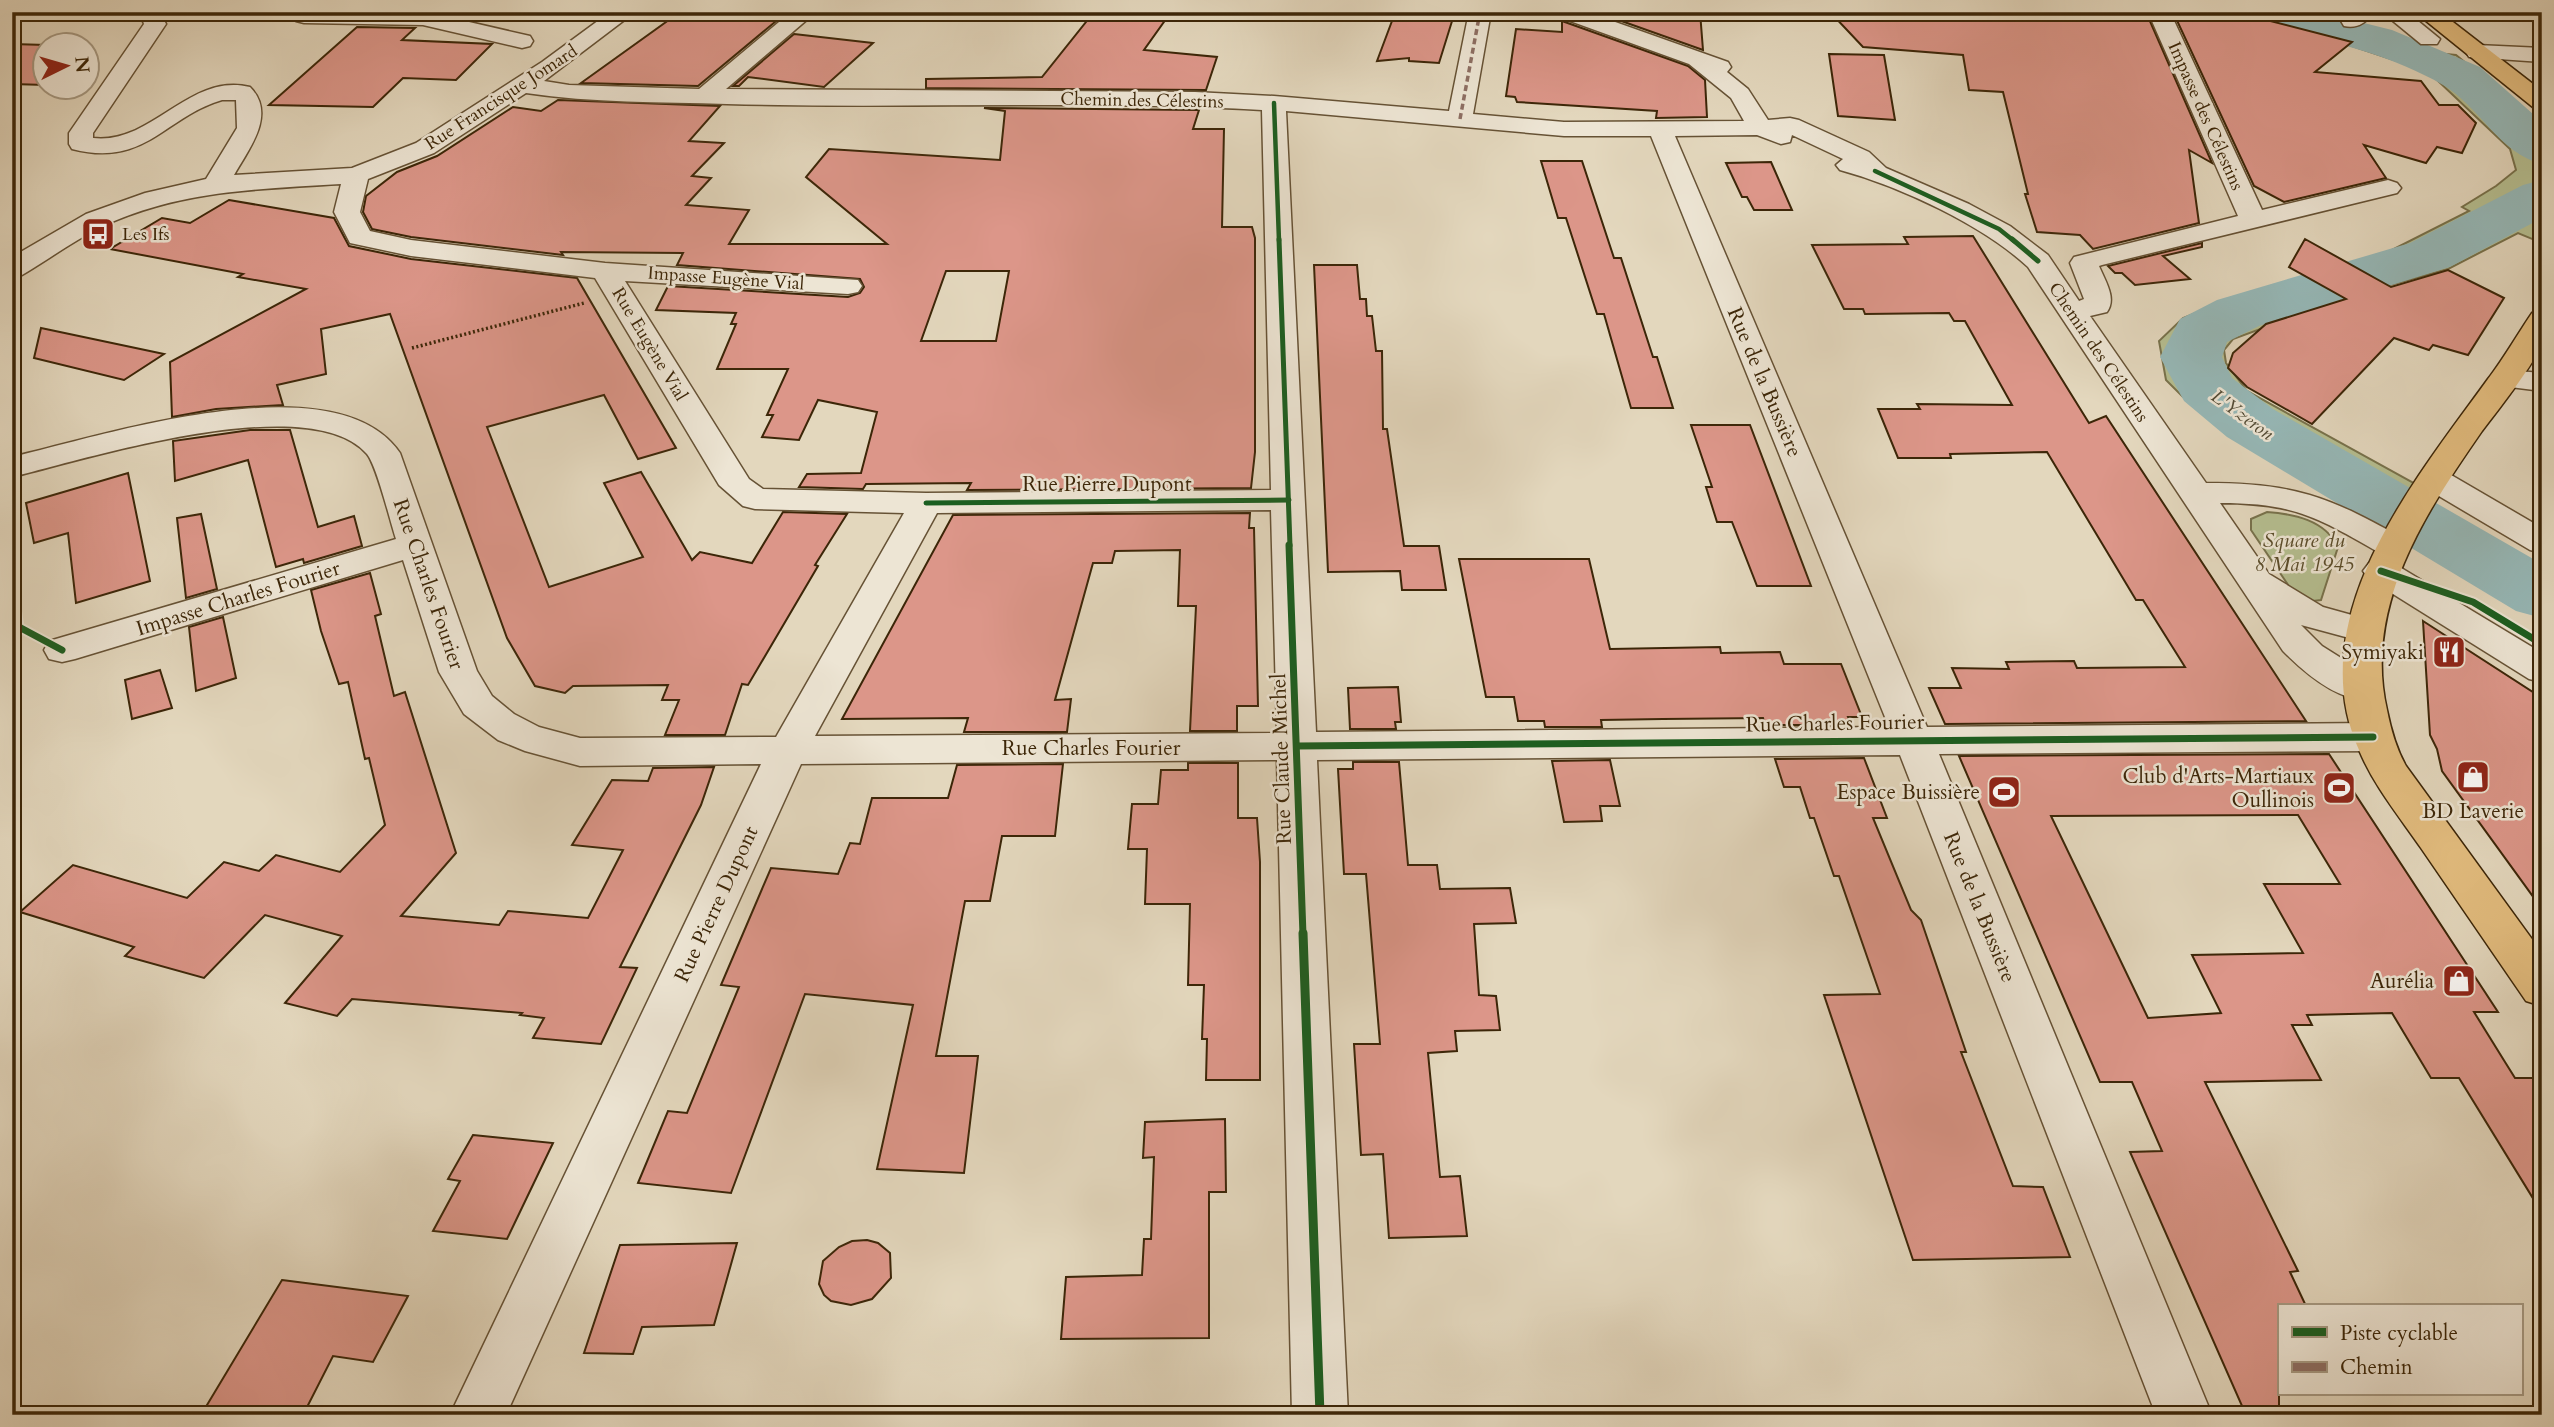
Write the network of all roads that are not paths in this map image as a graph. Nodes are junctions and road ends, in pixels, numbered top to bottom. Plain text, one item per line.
1 (134, 12) edge
2 (298, 12) edge
3 (500, 12) edge
4 (624, 12) edge
5 (805, 12) edge
6 (1480, 12) edge
7 (1567, 12) edge
8 (2159, 12) edge
9 (2393, 12) edge
10 (2426, 12) edge
11 (2429, 39) dead end
12 (522, 41) junction
13 (2477, 52) junction
14 (2542, 55) edge
15 (1697, 59) junction
16 (550, 67) junction
17 (521, 85) junction
18 (704, 96) junction
19 (1274, 103) junction
20 (2542, 103) edge
21 (1460, 119) junction
22 (1790, 125) junction
23 (1761, 128) junction
24 (1660, 129) junction
25 (1875, 171) junction
26 (356, 175) junction
27 (216, 184) junction
28 (2388, 188) dead end
29 (2253, 220) junction
30 (12, 269) edge
31 (612, 282) junction
32 (848, 286) dead end
33 (2072, 311) junction
34 (2542, 319) edge
35 (2505, 379) junction
36 (2542, 382) edge
37 (12, 467) edge
38 (2430, 485) junction
39 (2195, 493) junction
40 (1289, 500) junction
41 (926, 503) junction
42 (2542, 543) edge
43 (414, 545) junction
44 (2391, 550) junction
45 (2250, 574) junction
46 (2364, 630) junction
47 (62, 650) dead end
48 (2542, 670) edge
49 (2363, 689) junction
50 (2373, 737) junction
51 (1913, 740) junction
52 (1298, 746) junction
53 (788, 750) junction
54 (2542, 988) edge
55 (478, 1415) edge
56 (1320, 1415) edge
57 (2184, 1415) edge

1 - 27 street
2 - 12 street
3 - 12 street
4 - 16 street, Rue Francisque Jomard
5 - 18 street
6 - 21 street
7 - 15 street
8 - 29 street, Impasse des Célestins
9 - 11 street
10 - 13 main road
12 - 16 street
13 - 14 street
13 - 20 main road
15 - 22 street
15 - 23 street
16 - 17 street, Rue Francisque Jomard
17 - 18 street, Chemin des Célestins
17 - 26 street, Rue Francisque Jomard
18 - 19 street, Chemin des Célestins
19 - 21 street, Chemin des Célestins
19 - 40 street, Rue Claude Michel
21 - 24 street, Chemin des Célestins
22 - 23 street, Chemin des Célestins
22 - 25 street, Chemin des Célestins
23 - 24 street, Chemin des Célestins
23 - 25 street, Chemin des Célestins
24 - 51 street, Rue de la Bussière
25 - 33 street, Chemin des Célestins
26 - 27 street, Rue Francisque Jomard
26 - 31 street, Rue Eugène Vial
27 - 30 street, Rue Francisque Jomard
28 - 29 street
29 - 33 street
31 - 32 street, Impasse Eugène Vial
31 - 41 street, Rue Eugène Vial
33 - 39 street, Chemin des Célestins
34 - 35 main road
35 - 36 street
35 - 38 main road
37 - 43 street, Rue Charles Fourier
38 - 42 street
38 - 44 main road
39 - 44 street
39 - 45 street, Chemin des Célestins
40 - 41 street, Rue Pierre Dupont
40 - 52 street, Rue Claude Michel
41 - 53 street, Rue Pierre Dupont
43 - 47 street, Impasse Charles Fourier
43 - 53 street, Rue Charles Fourier
44 - 46 main road
44 - 48 street
45 - 46 street, Chemin des Célestins
45 - 49 street, Chemin des Célestins
46 - 49 main road
49 - 50 main road
50 - 51 street, Rue Charles Fourier
50 - 54 main road
51 - 52 street, Rue Charles Fourier
51 - 57 street, Rue de la Bussière
52 - 53 street, Rue Charles Fourier
52 - 56 street, Rue Claude Michel
53 - 55 street, Rue Pierre Dupont

